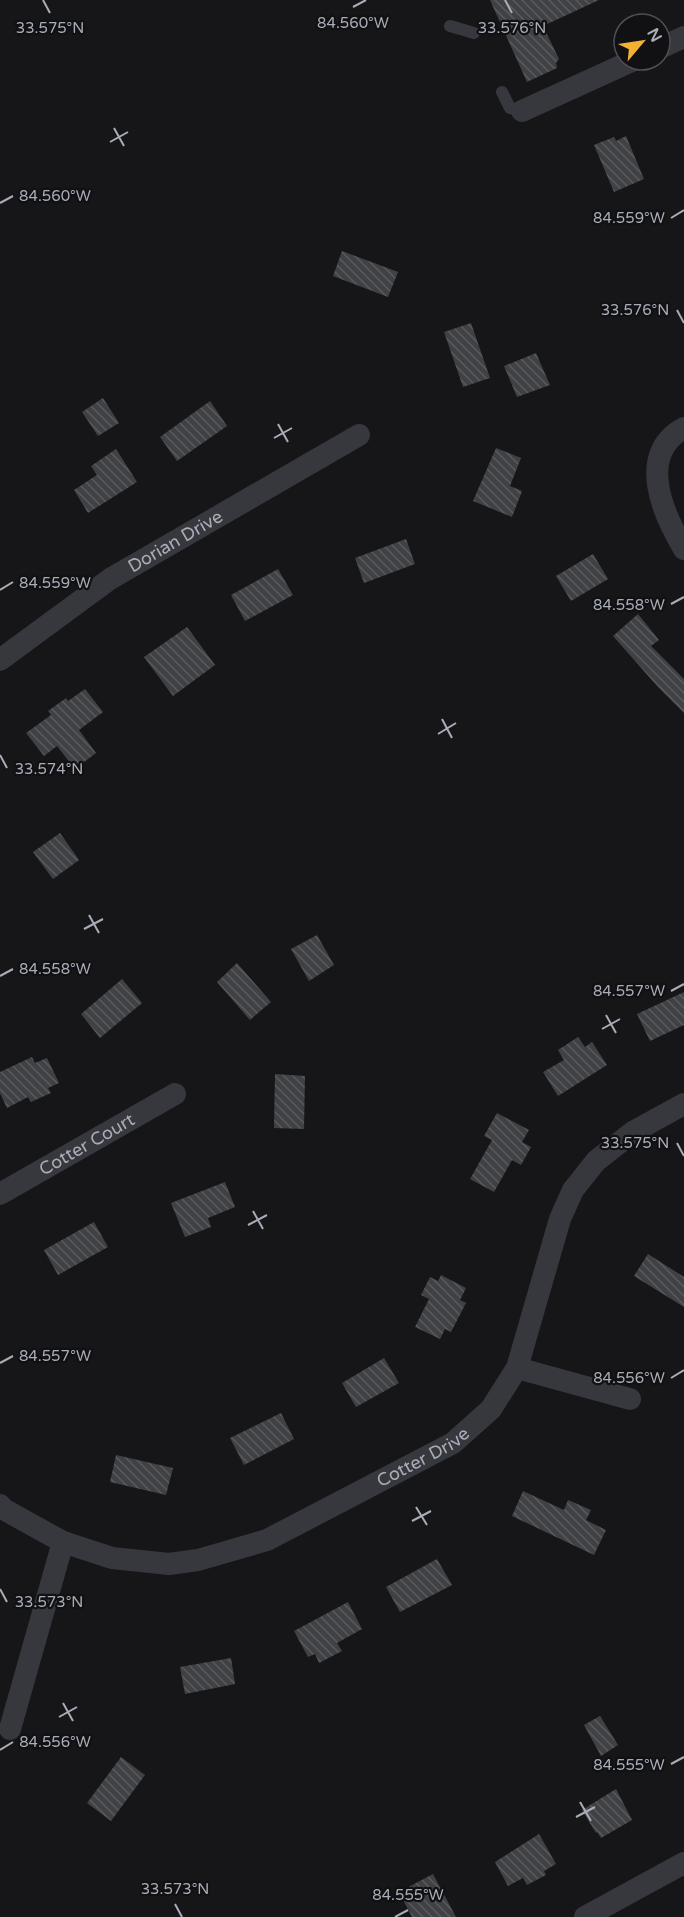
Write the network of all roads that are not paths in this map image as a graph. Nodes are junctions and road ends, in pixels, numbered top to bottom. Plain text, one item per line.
1 (450, 26) dead end
2 (474, 33) dead end
3 (612, 70) edge
4 (502, 92) dead end
5 (522, 111) joint
6 (684, 428) edge
7 (359, 435) dead end
8 (684, 549) edge
9 (0, 660) edge
10 (176, 1094) dead end
11 (684, 1104) edge
12 (0, 1194) edge
13 (517, 1368) junction
14 (630, 1399) dead end
15 (0, 1505) edge
16 (63, 1542) junction
17 (10, 1730) dead end
18 (684, 1863) edge
19 (585, 1917) edge

1 - 2 lane
3 - 5 street
4 - 5 lane
6 - 8 street
7 - 9 street, Dorian Drive
10 - 12 street, Cotter Court
11 - 13 street, Cotter Drive
13 - 14 street
13 - 16 street, Cotter Drive
15 - 16 street, Cotter Drive
16 - 17 street
18 - 19 street

